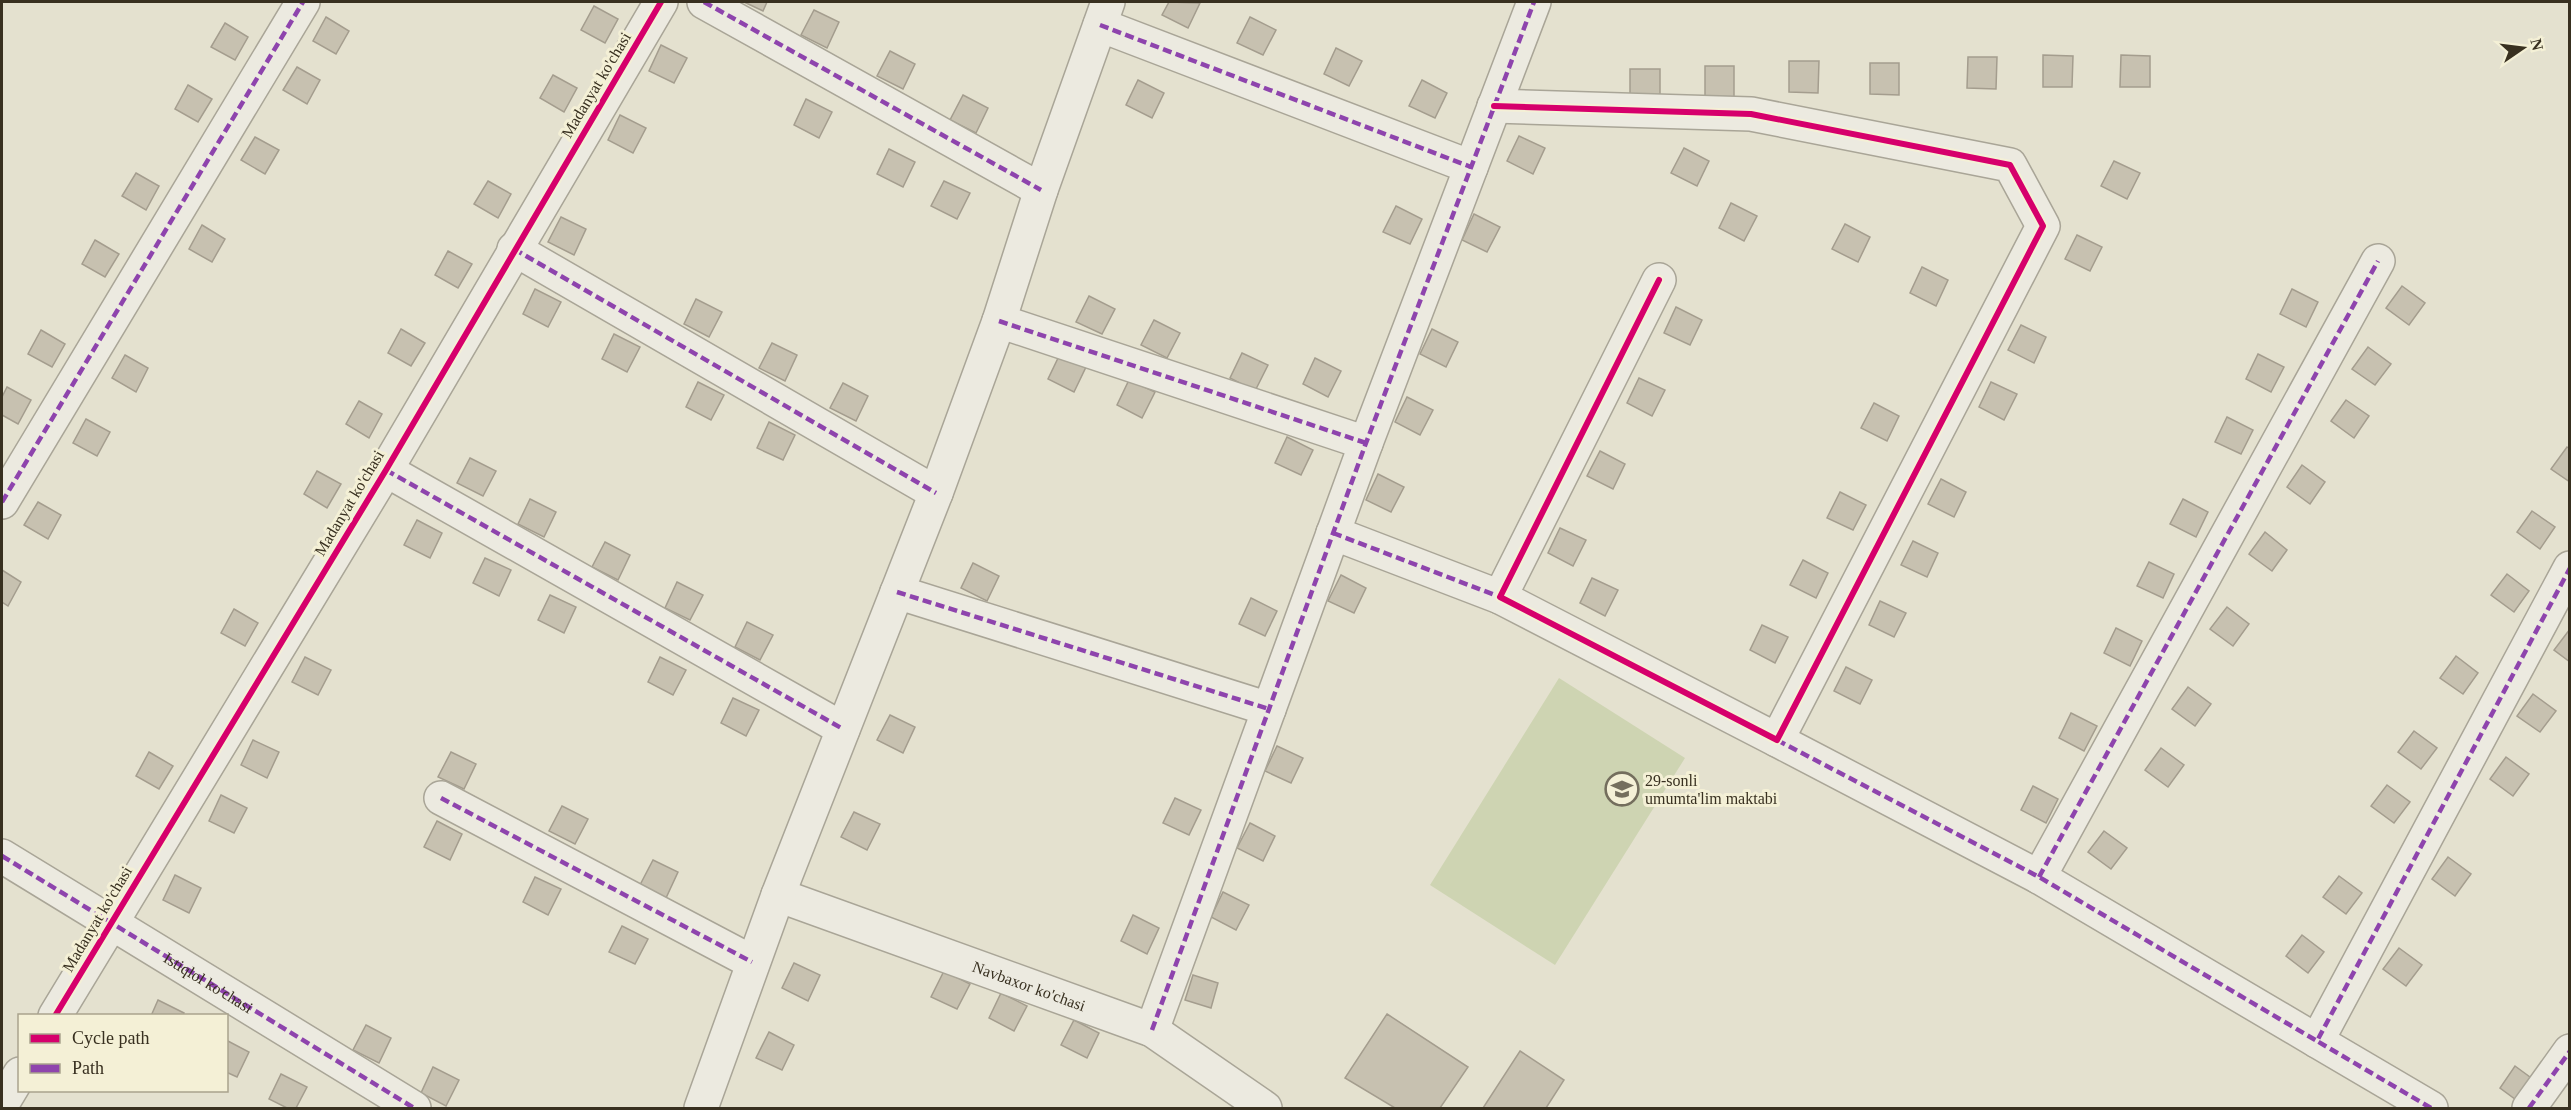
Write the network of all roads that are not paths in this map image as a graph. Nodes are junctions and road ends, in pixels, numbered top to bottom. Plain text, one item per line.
1 (303, 2) edge
2 (661, 2) edge
3 (704, 2) edge
4 (1534, 2) edge
5 (1104, 13) edge
6 (1494, 106) junction
7 (1471, 167) junction
8 (1041, 190) junction
9 (514, 249) junction
10 (2378, 261) dead end
11 (1659, 280) dead end
12 (999, 321) junction
13 (1366, 443) junction
14 (386, 470) junction
15 (936, 493) junction
16 (2, 502) edge
17 (1333, 533) junction
18 (2570, 568) edge
19 (897, 592) junction
20 (1500, 597) junction
21 (1269, 709) junction
22 (843, 729) junction
23 (1777, 740) junction
24 (441, 798) dead end
25 (2, 856) edge
26 (2039, 877) junction
27 (778, 895) junction
28 (110, 924) junction
29 (752, 962) junction
30 (56, 1014) edge
31 (1152, 1030) junction
32 (2317, 1041) junction
33 (2570, 1051) edge
34 (18, 1077) edge
35 (2, 1104) edge
36 (414, 1108) edge
37 (701, 1108) edge
38 (1265, 1108) edge
39 (2431, 1108) edge
40 (2529, 1108) edge

1 - 16 street
2 - 9 street, Madanyat ko'chasi
3 - 8 street
4 - 6 street
5 - 7 street
5 - 8 street
6 - 7 street
6 - 23 street
7 - 13 street
8 - 12 street
9 - 14 street, Madanyat ko'chasi
9 - 15 street
10 - 26 street
11 - 20 street
12 - 13 street
12 - 15 street
13 - 17 street
14 - 22 street
14 - 28 street, Madanyat ko'chasi
15 - 19 street
17 - 20 street
17 - 21 street
18 - 32 street
19 - 21 street
19 - 22 street
20 - 23 street
21 - 31 street
22 - 27 street
23 - 26 street
24 - 29 street
25 - 28 street, Istiqlol ko'chasi
26 - 32 street
27 - 29 street
27 - 31 street, Navbaxor ko'chasi
28 - 30 street, Madanyat ko'chasi
28 - 36 street, Istiqlol ko'chasi
29 - 37 street
31 - 38 street, Navbaxor ko'chasi
32 - 39 street
33 - 40 street
34 - 35 street

